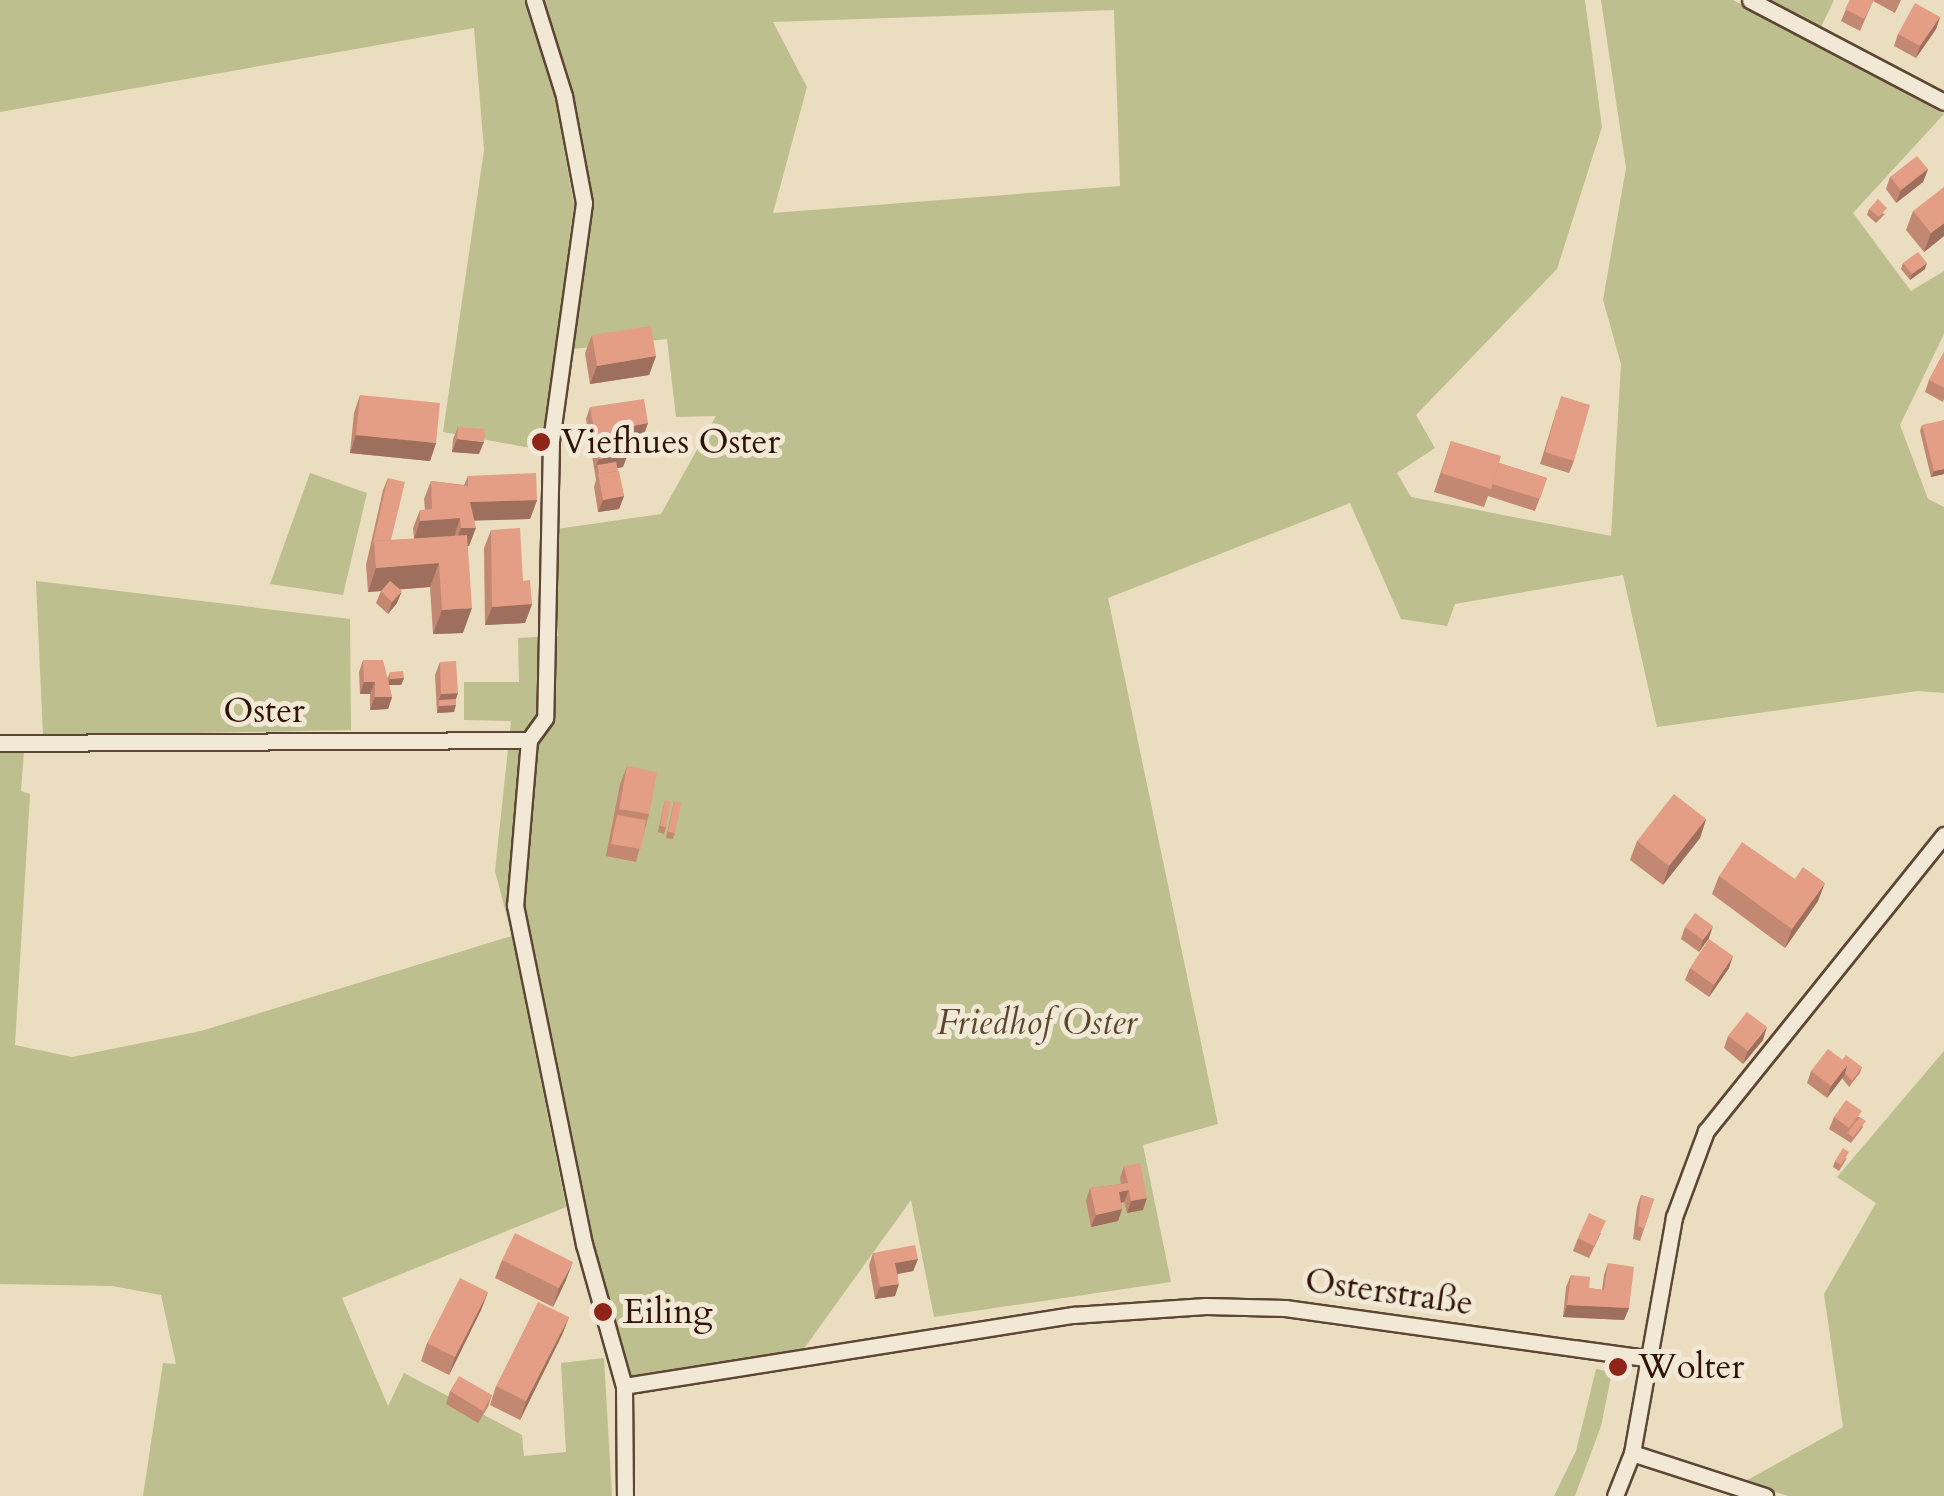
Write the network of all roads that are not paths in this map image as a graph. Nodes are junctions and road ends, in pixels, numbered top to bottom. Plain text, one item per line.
1 (534, 0) edge
2 (1750, 0) edge
3 (1944, 102) edge
4 (529, 740) junction
5 (0, 743) edge
6 (1944, 834) edge
7 (1646, 1358) junction
8 (624, 1386) junction
9 (1632, 1453) junction
10 (625, 1496) edge
11 (1615, 1496) edge
12 (1765, 1496) edge

1 - 4 street
2 - 3 street
4 - 5 street, Oster
4 - 8 street
6 - 7 street
7 - 8 street, Osterstraße
7 - 9 street
8 - 10 street
9 - 11 street
9 - 12 street

